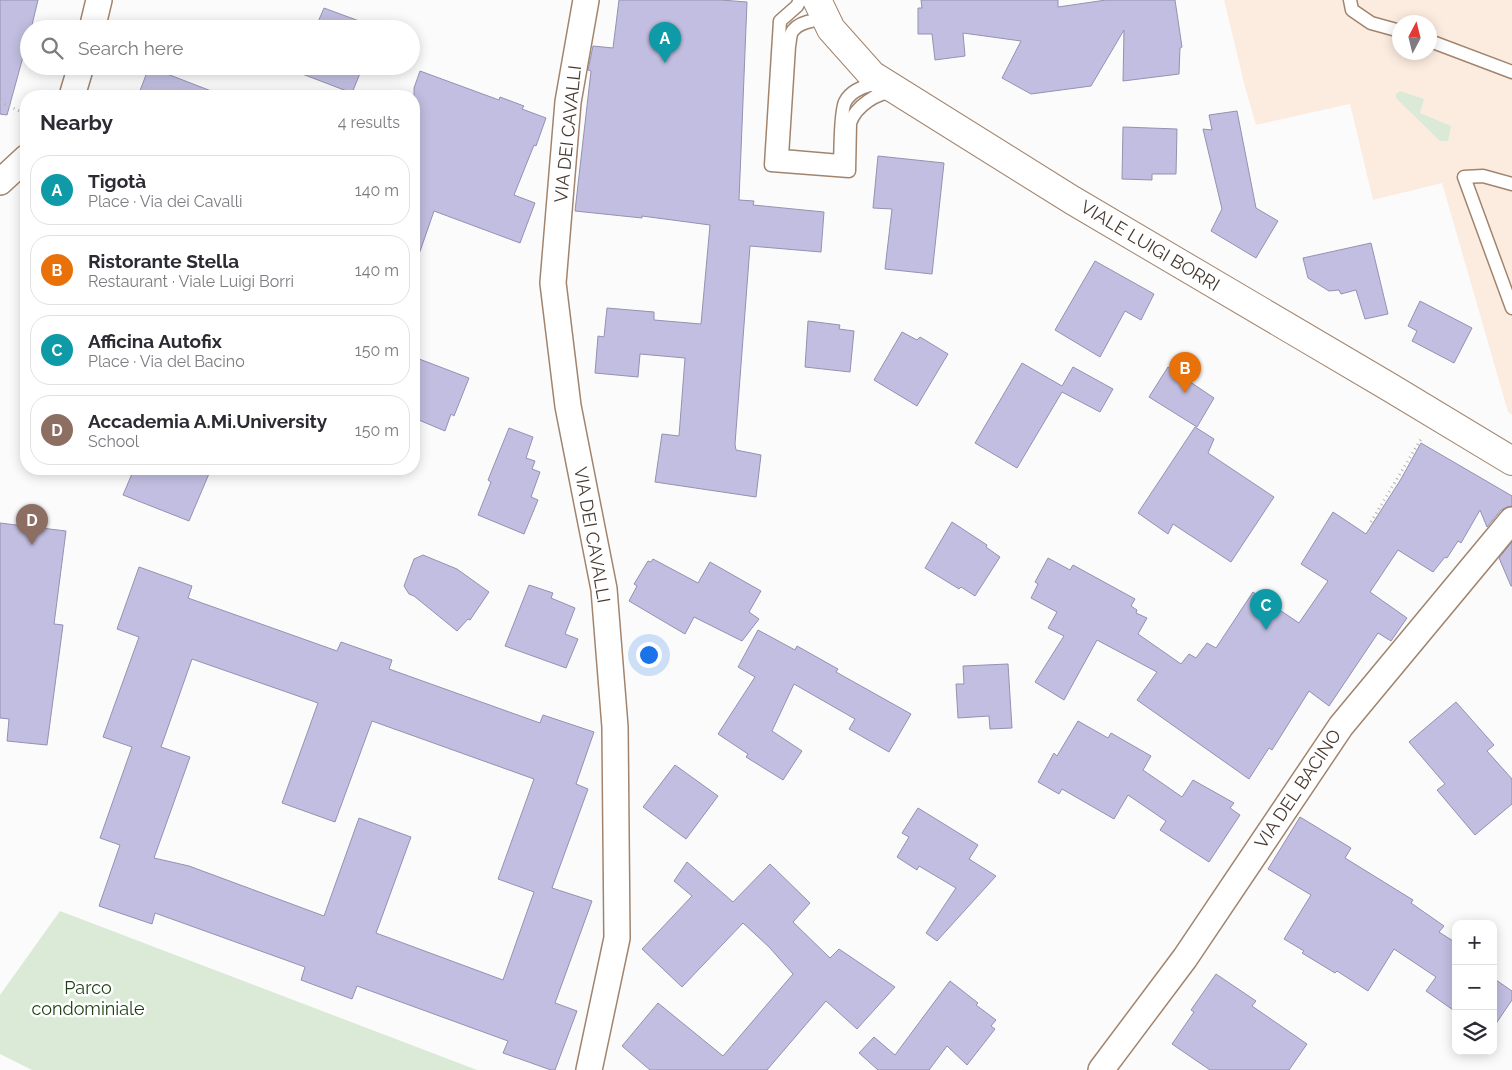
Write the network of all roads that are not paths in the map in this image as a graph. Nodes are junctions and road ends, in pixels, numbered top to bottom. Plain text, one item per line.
1 (99, 0) edge
2 (586, 0) edge
3 (800, 0) edge
4 (1350, 0) edge
5 (822, 11) edge
6 (94, 20) edge
7 (1392, 29) edge
8 (1437, 45) edge
9 (1512, 72) edge
10 (79, 75) edge
11 (892, 87) junction
12 (74, 90) edge
13 (20, 164) edge
14 (0, 182) edge
15 (1512, 184) edge
16 (1512, 308) edge
17 (1512, 461) edge
18 (1512, 520) edge
19 (589, 1070) edge
20 (1101, 1070) edge

1 - 6 street
2 - 19 street, VIA DEI CAVALLI
3 - 11 lane
4 - 7 lane
5 - 11 main road, VIALE LUIGI BORRI
5 - 11 lane
8 - 9 lane
10 - 12 street
11 - 17 main road, VIALE LUIGI BORRI
13 - 14 street
15 - 16 lane
18 - 20 street, VIA DEL BACINO

